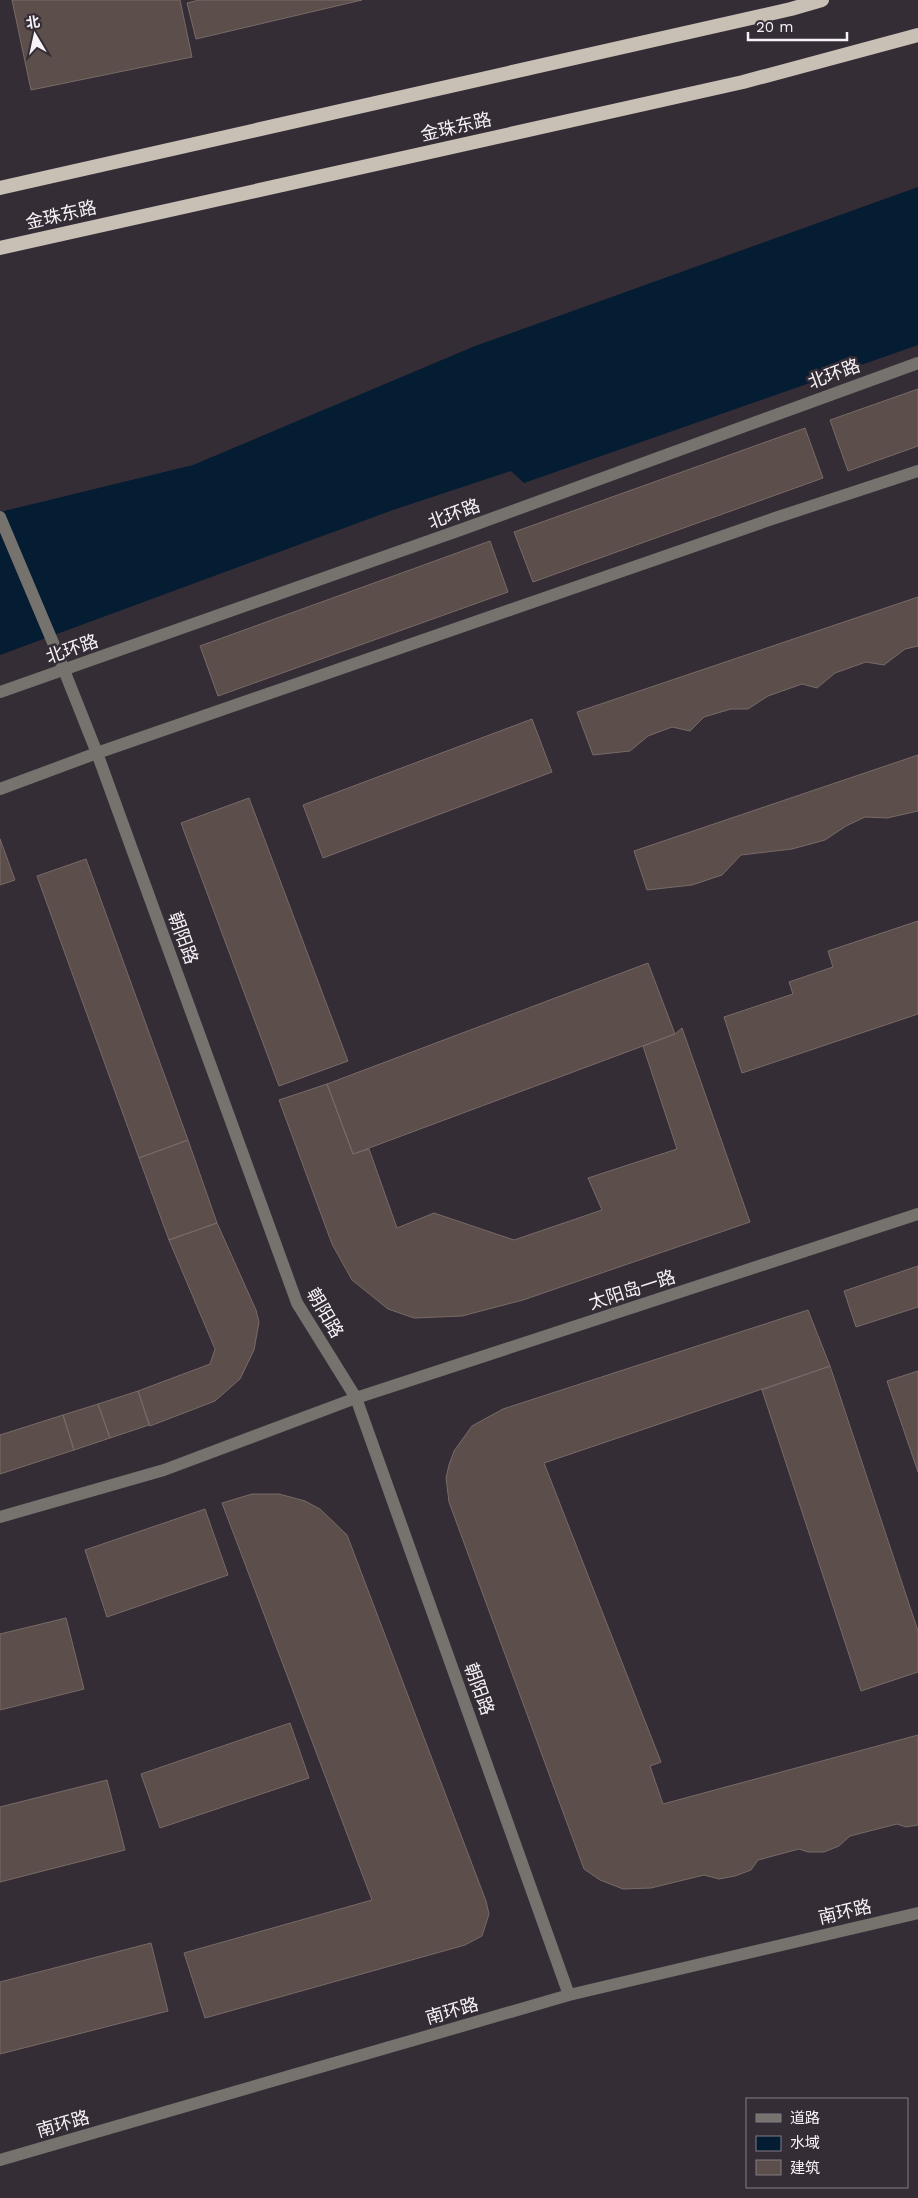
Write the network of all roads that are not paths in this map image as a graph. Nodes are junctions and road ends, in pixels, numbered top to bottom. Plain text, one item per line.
1 (822, 0) edge
2 (918, 35) edge
3 (0, 188) edge
4 (0, 248) edge
5 (918, 363) edge
6 (918, 471) edge
7 (0, 517) edge
8 (64, 670) junction
9 (0, 692) edge
10 (97, 753) junction
11 (0, 789) edge
12 (918, 1214) edge
13 (356, 1398) junction
14 (0, 1517) edge
15 (918, 1913) edge
16 (570, 1996) junction
17 (0, 2160) edge

1 - 3 highway
2 - 4 highway, 金珠东路
5 - 8 street, 北环路
6 - 10 street
7 - 8 street, 朝阳路
8 - 9 street, 北环路
8 - 10 street, 朝阳路
10 - 11 street
10 - 13 street, 朝阳路
12 - 13 street, 太阳岛一路
13 - 14 street, 太阳岛一路
13 - 16 street, 朝阳路
15 - 16 street, 南环路
16 - 17 street, 南环路

